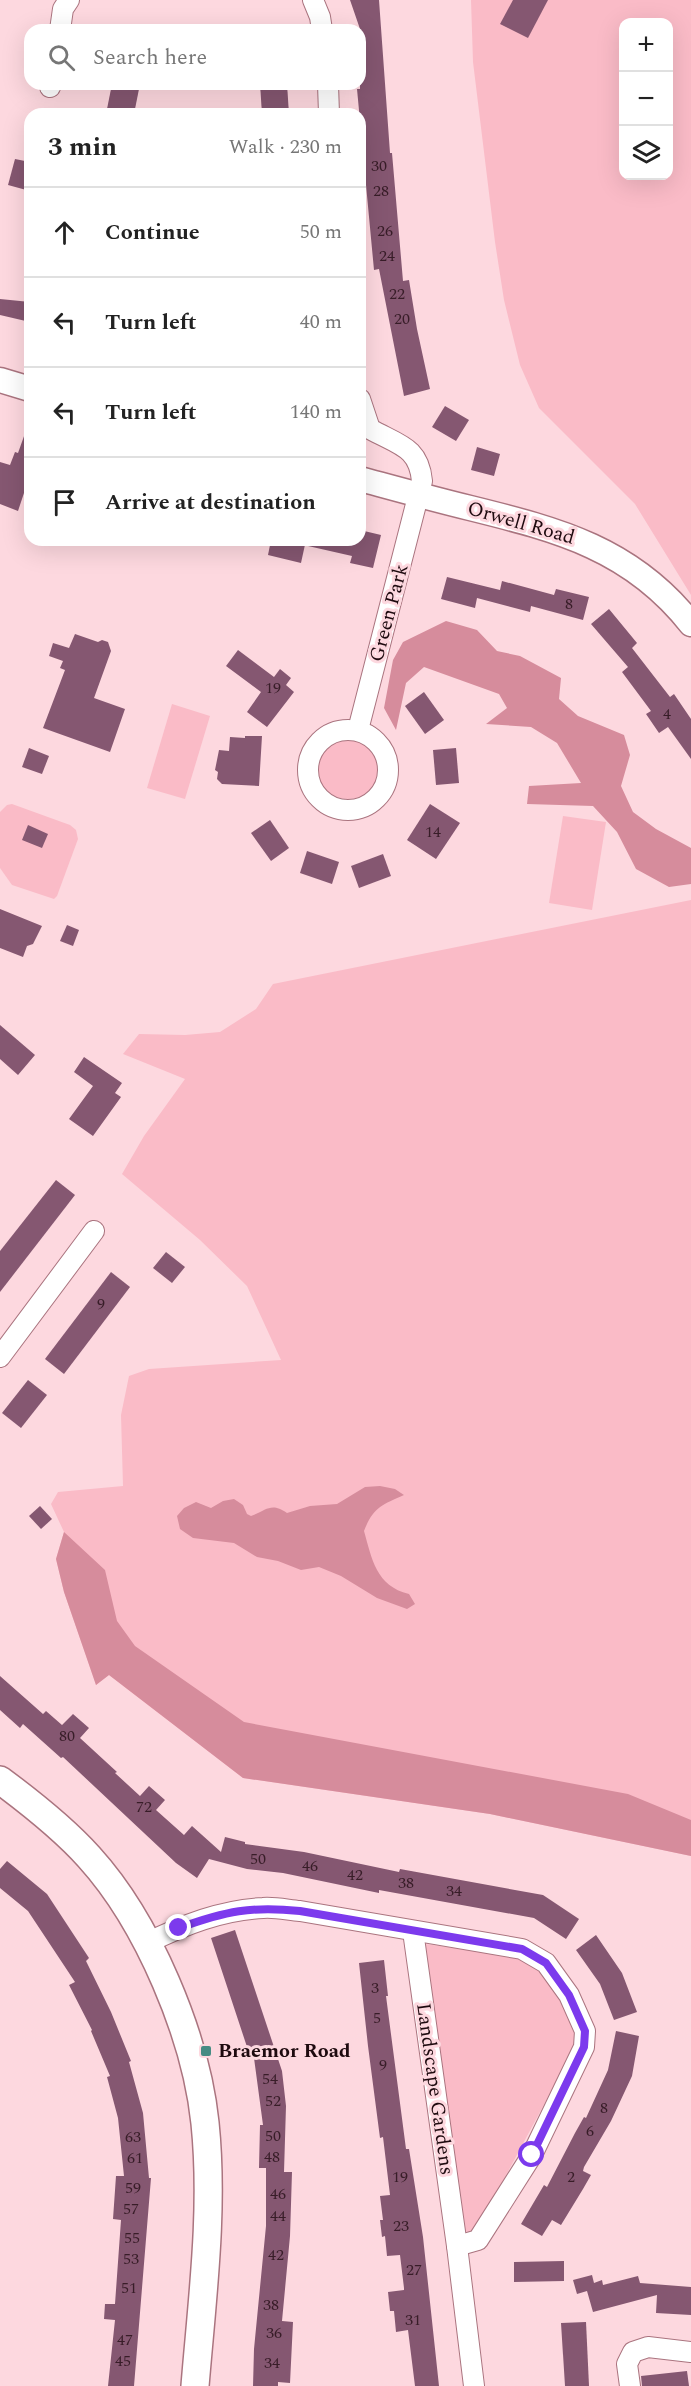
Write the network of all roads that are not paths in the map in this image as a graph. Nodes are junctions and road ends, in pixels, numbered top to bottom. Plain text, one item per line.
1 (69, 0) edge
2 (313, 0) edge
3 (61, 24) edge
4 (321, 24) edge
5 (328, 90) edge
6 (329, 108) edge
7 (0, 381) edge
8 (24, 387) edge
9 (366, 429) edge
10 (366, 481) edge
11 (420, 495) junction
12 (691, 624) edge
13 (358, 730) junction
14 (94, 1231) dead end
15 (0, 1357) edge
16 (0, 1780) edge
17 (413, 1931) junction
18 (147, 1943) junction
19 (458, 2247) junction
20 (691, 2352) edge
21 (195, 2386) edge
22 (474, 2386) edge
23 (630, 2386) edge

1 - 3 street
2 - 4 street
5 - 6 street
7 - 8 street
9 - 11 street, Green Park
10 - 11 street, Orwell Road
11 - 12 street, Orwell Road
11 - 13 street, Green Park
13 - 13 street
14 - 15 street
16 - 18 main road
17 - 18 street
17 - 19 street, Landscape Gardens
17 - 19 street
18 - 21 main road
19 - 22 street, Landscape Gardens
20 - 23 street

